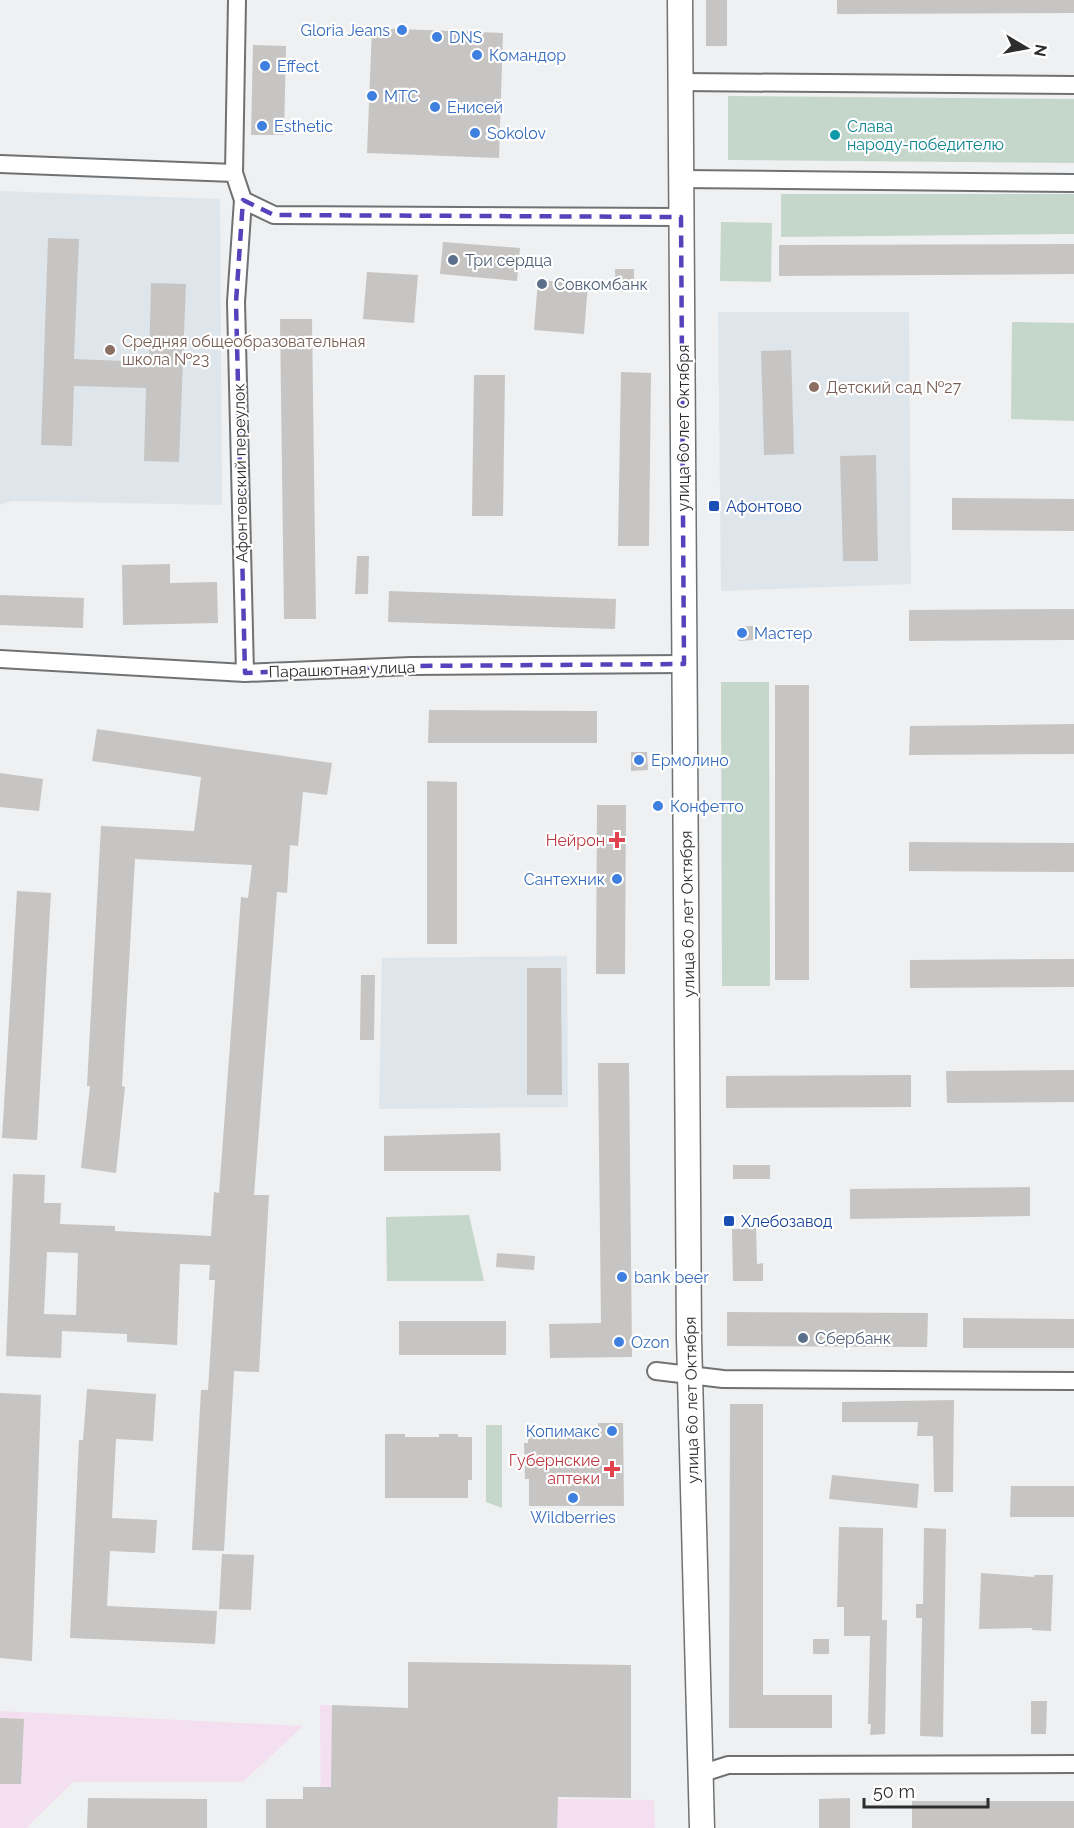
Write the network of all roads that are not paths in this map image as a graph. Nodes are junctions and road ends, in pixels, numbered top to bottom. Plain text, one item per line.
1 (237, 0) edge
2 (680, 0) edge
3 (681, 82) junction
4 (1074, 85) edge
5 (0, 165) edge
6 (234, 173) junction
7 (680, 179) junction
8 (1074, 183) edge
9 (243, 200) junction
10 (681, 217) junction
11 (0, 659) edge
12 (684, 664) junction
13 (245, 673) junction
14 (656, 1371) dead end
15 (690, 1375) junction
16 (1074, 1381) edge
17 (1074, 1764) edge
18 (700, 1774) junction
19 (702, 1828) edge

1 - 6 street, Афонтовский переулок
2 - 3 main road, улица 60 лет Октября
3 - 4 street
3 - 7 main road, улица 60 лет Октября
5 - 6 street
6 - 9 street, Афонтовский переулок
7 - 8 street
7 - 10 main road, улица 60 лет Октября
9 - 10 street
9 - 13 street, Афонтовский переулок
10 - 12 main road, улица 60 лет Октября
11 - 13 street, Парашютная улица
12 - 13 street, Парашютная улица
12 - 15 main road, улица 60 лет Октября
14 - 15 street
15 - 16 street
15 - 18 main road, улица 60 лет Октября
17 - 18 street
18 - 19 main road, улица 60 лет Октября

